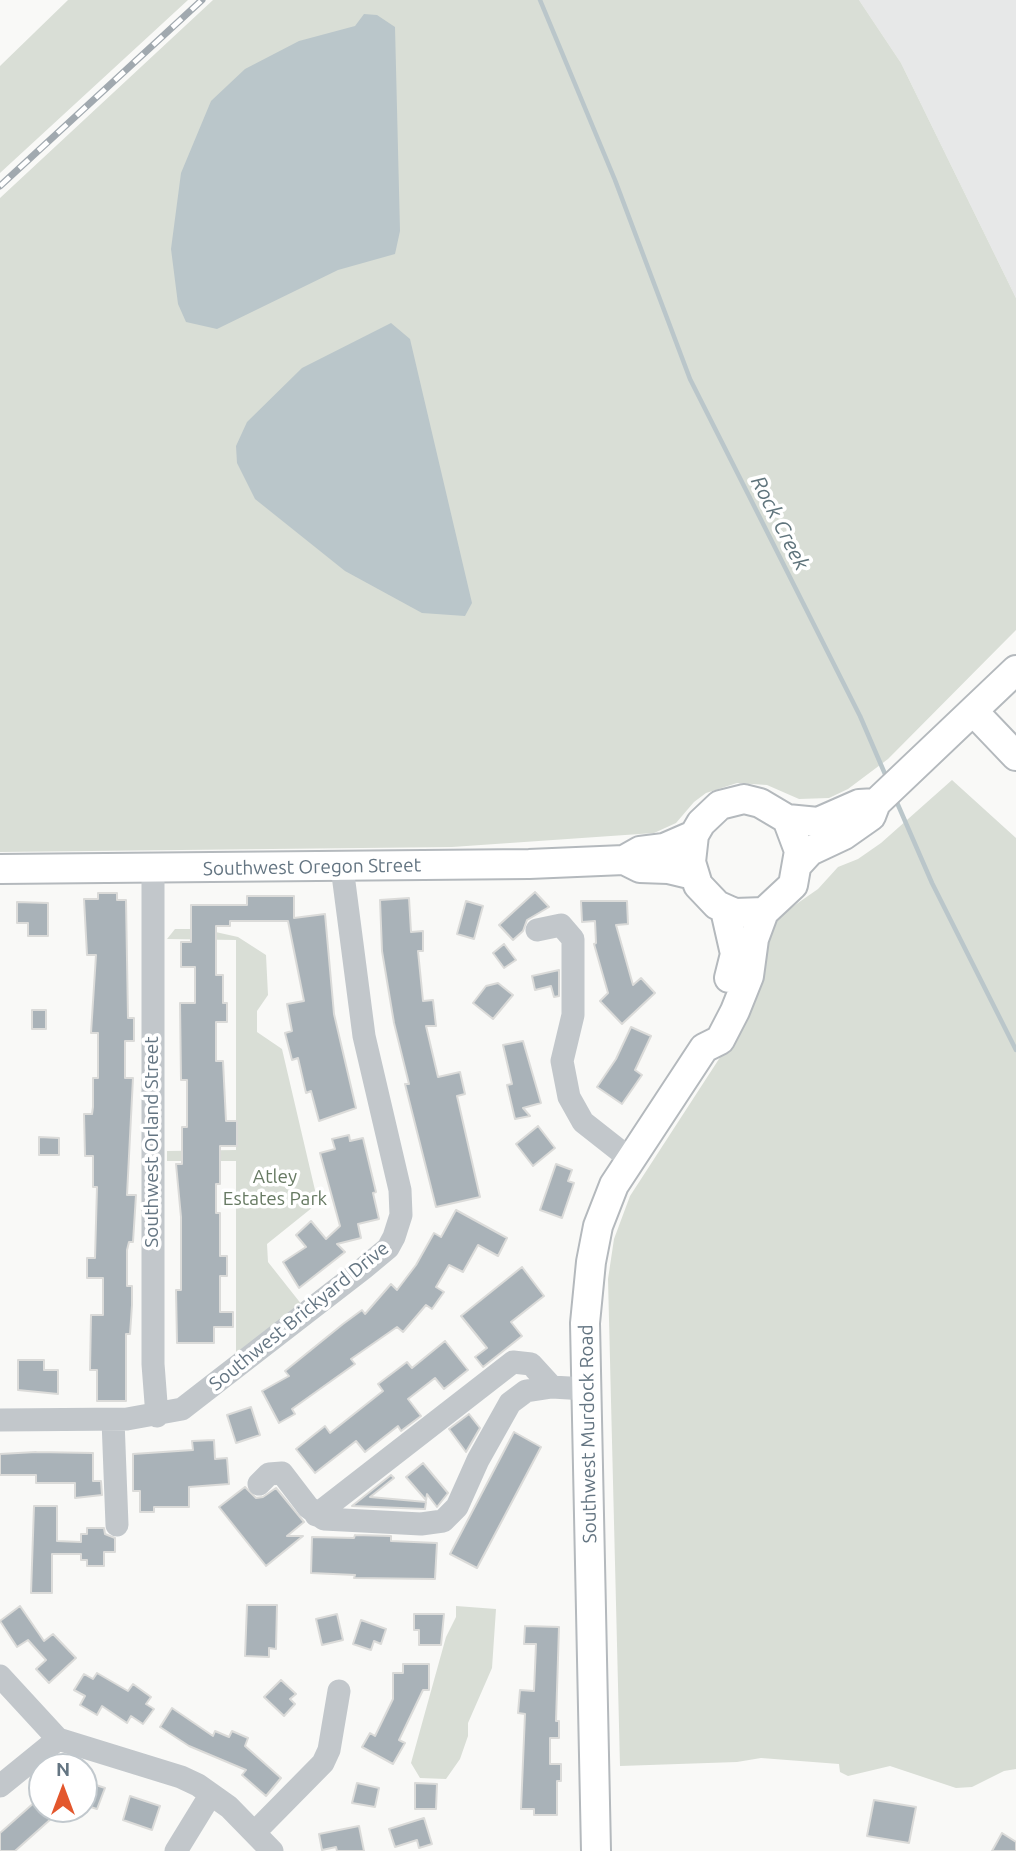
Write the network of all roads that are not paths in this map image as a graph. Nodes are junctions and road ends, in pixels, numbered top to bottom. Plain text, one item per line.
1 (1016, 670) edge
2 (974, 712) junction
3 (1016, 756) edge
4 (876, 803) junction
5 (787, 820) junction
6 (694, 835) junction
7 (624, 860) junction
8 (799, 863) junction
9 (342, 866) junction
10 (153, 868) junction
11 (0, 869) edge
12 (694, 875) junction
13 (725, 910) junction
14 (764, 912) junction
15 (537, 930) dead end
16 (704, 1048) junction
17 (630, 1158) junction
18 (552, 1387) junction
19 (586, 1388) junction
20 (157, 1416) junction
21 (0, 1420) edge
22 (113, 1420) junction
23 (259, 1484) dead end
24 (316, 1515) junction
25 (117, 1525) dead end
26 (0, 1676) edge
27 (340, 1691) dead end
28 (58, 1740) junction
29 (0, 1786) edge
30 (211, 1794) junction
31 (255, 1832) junction
32 (176, 1851) edge
33 (272, 1851) edge
34 (596, 1851) edge

1 - 2 main road, Southwest Oregon Street
2 - 3 main road
2 - 4 main road, Southwest Oregon Street
4 - 5 main road, Southwest Oregon Street
4 - 8 main road, Southwest Oregon Street
5 - 6 main road, Southwest Oregon Street
5 - 8 main road
6 - 7 main road, Southwest Oregon Street
6 - 12 main road
7 - 9 main road, Southwest Oregon Street
7 - 12 main road, Southwest Oregon Street
8 - 14 main road, Southwest Oregon Street
9 - 10 main road, Southwest Oregon Street
9 - 20 street, Southwest Brickyard Drive
10 - 11 main road, Southwest Oregon Street
10 - 20 street, Southwest Orland Street
12 - 13 main road
13 - 14 main road
13 - 16 main road, Southwest Murdock Road
14 - 16 main road, Southwest Murdock Road
15 - 17 street
16 - 17 main road, Southwest Murdock Road
17 - 19 main road, Southwest Murdock Road
18 - 19 street
18 - 24 street
18 - 24 street
19 - 34 main road, Southwest Murdock Road
20 - 22 street, Southwest Brickyard Drive
21 - 22 street, Southwest Brickyard Drive
22 - 25 street
23 - 24 street
26 - 28 street
27 - 31 street
28 - 29 street
28 - 30 street
30 - 31 street
30 - 32 street
31 - 33 street

